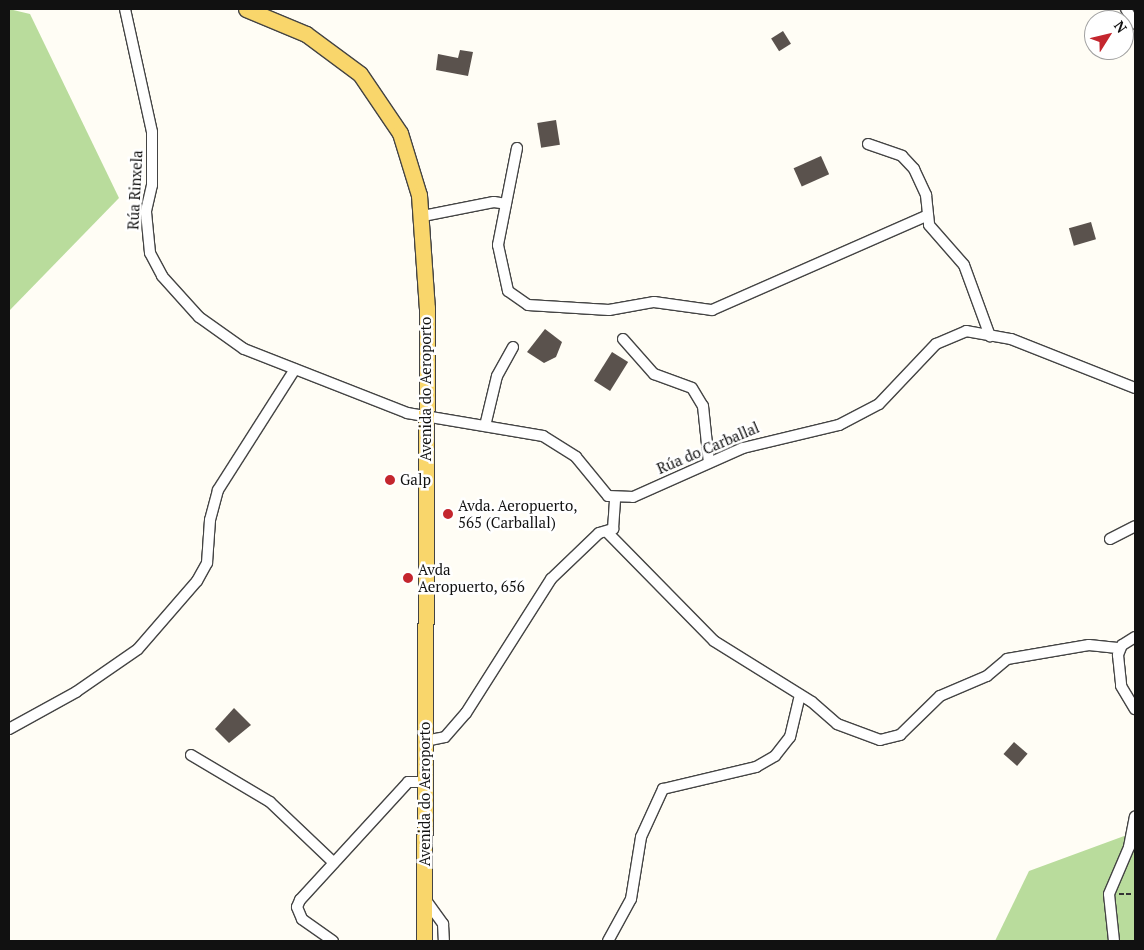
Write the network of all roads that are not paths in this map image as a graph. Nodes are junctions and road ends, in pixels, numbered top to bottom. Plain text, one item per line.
1 (126, 9) edge
2 (246, 9) edge
3 (1126, 9) edge
4 (1135, 24) edge
5 (868, 144) dead end
6 (517, 148) dead end
7 (506, 204) junction
8 (423, 216) junction
9 (926, 216) junction
10 (990, 336) junction
11 (623, 339) dead end
12 (513, 347) dead end
13 (295, 369) junction
14 (1135, 388) edge
15 (426, 418) junction
16 (485, 426) junction
17 (708, 463) junction
18 (615, 498) junction
19 (1135, 526) edge
20 (608, 533) junction
21 (1110, 539) dead end
22 (1135, 637) edge
23 (1120, 648) junction
24 (800, 695) junction
25 (1135, 709) edge
26 (9, 730) edge
27 (425, 741) junction
28 (191, 755) dead end
29 (425, 782) junction
30 (1135, 816) edge
31 (334, 863) junction
32 (425, 899) junction
33 (333, 941) edge
34 (424, 941) edge
35 (444, 941) edge
36 (608, 941) edge
37 (1114, 941) edge

1 - 13 street, Rúa Rinxela
2 - 8 main road, Avenida do Aeroporto
3 - 4 street
5 - 9 street
6 - 7 street
7 - 8 street
7 - 9 street
8 - 15 main road, Avenida do Aeroporto
9 - 10 street
10 - 14 street, Rúa do Carballal
10 - 17 street, Rúa do Carballal
11 - 17 street
12 - 16 street
13 - 15 street, Rúa Rinxela
13 - 26 street
15 - 16 street
15 - 27 main road, Avenida do Aeroporto
16 - 18 street
17 - 18 street, Rúa do Carballal
18 - 20 street
19 - 21 street
20 - 24 street
20 - 27 street
22 - 23 street
23 - 24 street
23 - 25 street
24 - 36 street
27 - 29 main road, Avenida do Aeroporto
28 - 31 street
29 - 31 street
29 - 32 main road, Avenida do Aeroporto
30 - 37 street
31 - 33 street
32 - 34 main road, Avenida do Aeroporto
32 - 35 street

